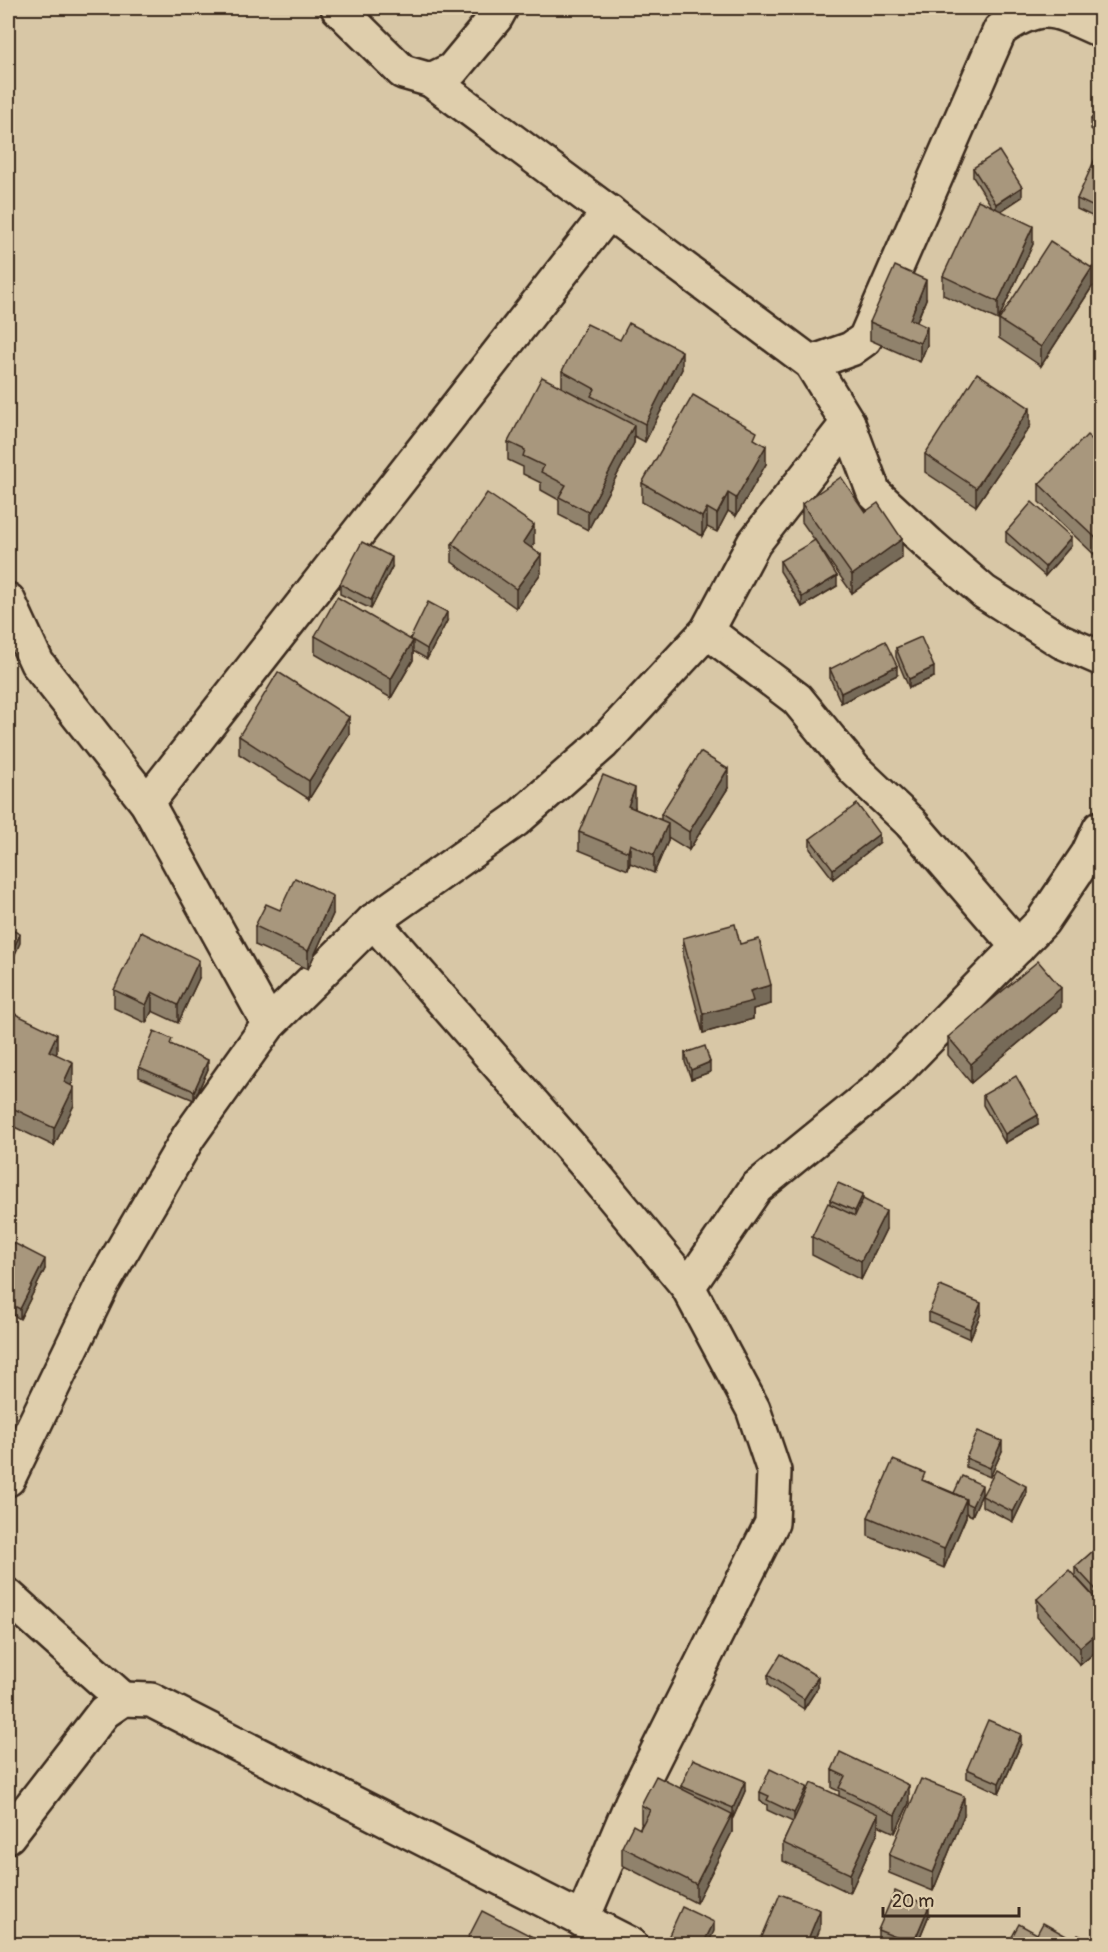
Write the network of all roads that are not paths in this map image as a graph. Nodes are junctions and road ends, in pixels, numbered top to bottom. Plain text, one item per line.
1 (338, 8) edge
2 (501, 8) edge
3 (1101, 30) edge
4 (431, 80) junction
5 (609, 212) junction
6 (812, 363) junction
7 (848, 423) junction
8 (8, 600) edge
9 (706, 631) junction
10 (1101, 658) edge
11 (147, 803) junction
12 (1101, 828) edge
13 (373, 921) junction
14 (1018, 947) junction
15 (269, 1024) junction
16 (688, 1287) junction
17 (8, 1479) edge
18 (8, 1596) edge
19 (123, 1699) junction
20 (8, 1836) edge
21 (582, 1920) junction
22 (630, 1944) edge

1 - 4 street
2 - 4 street
3 - 6 street
4 - 5 street
5 - 6 street
5 - 11 street
6 - 7 street
7 - 9 street
7 - 10 street
8 - 11 street
9 - 13 street
9 - 14 street
11 - 15 street
12 - 14 street
13 - 15 street
13 - 16 street
14 - 16 street
15 - 17 street
16 - 21 street
18 - 19 street
19 - 20 street
19 - 21 street
21 - 22 street

